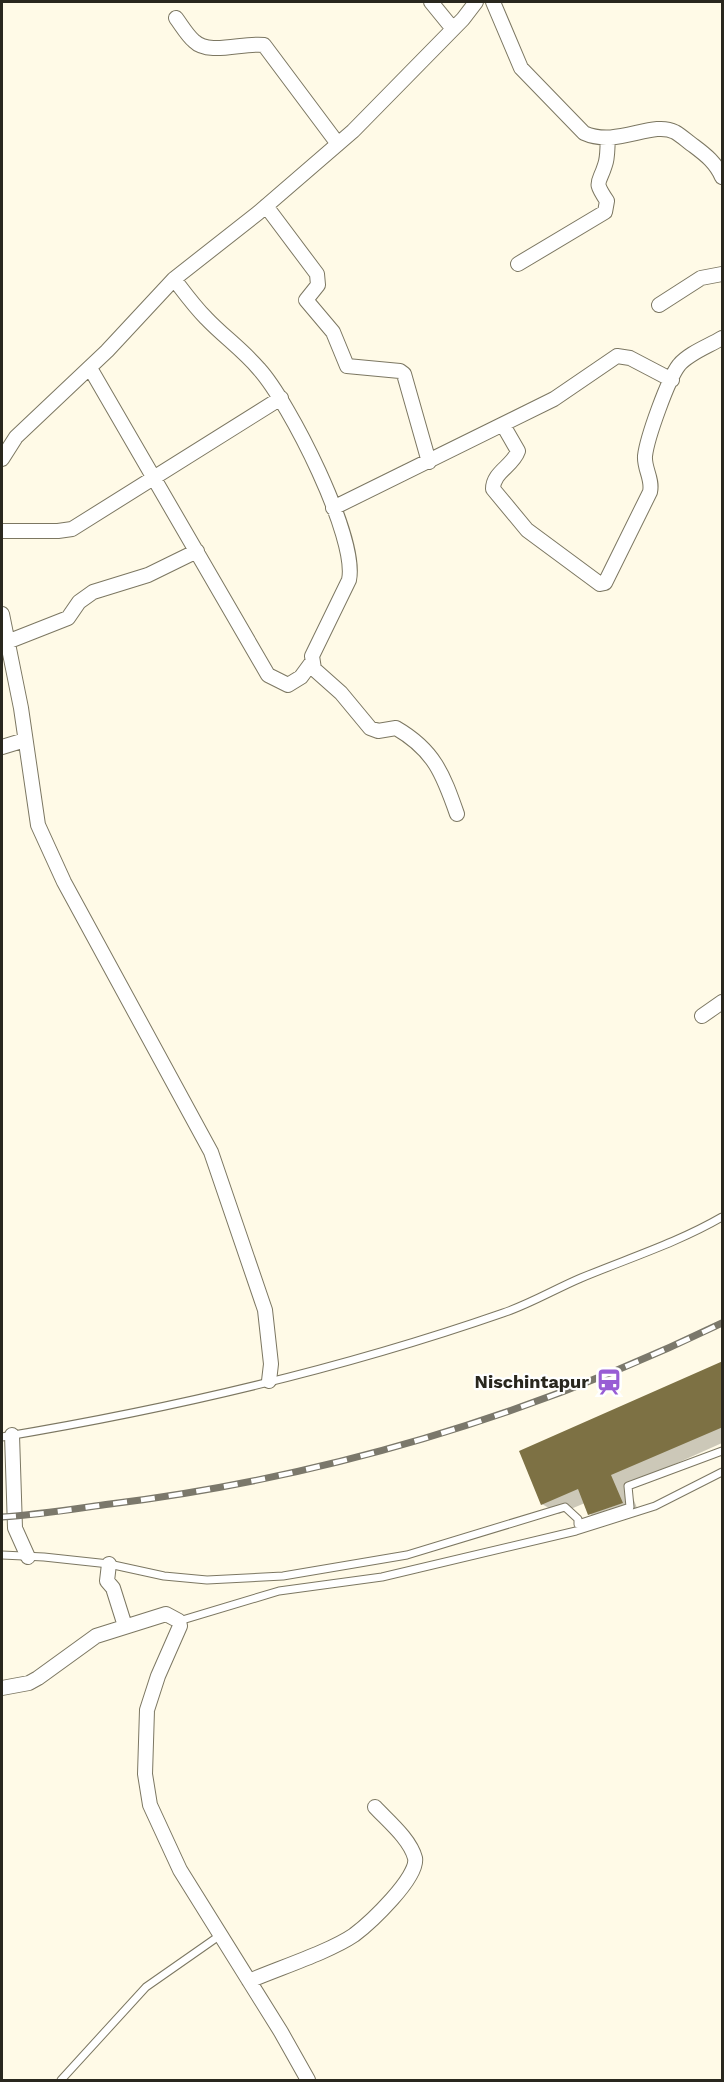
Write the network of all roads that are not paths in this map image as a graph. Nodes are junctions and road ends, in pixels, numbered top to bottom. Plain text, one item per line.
1 (431, 2) edge
2 (476, 2) edge
3 (493, 2) edge
4 (176, 18) dead end
5 (453, 29) junction
6 (608, 139) junction
7 (338, 144) junction
8 (723, 177) edge
9 (266, 206) junction
10 (518, 264) dead end
11 (723, 274) edge
12 (174, 279) junction
13 (658, 305) dead end
14 (723, 338) edge
15 (90, 368) junction
16 (672, 380) junction
17 (281, 398) junction
18 (503, 425) junction
19 (3, 452) edge
20 (429, 462) junction
21 (153, 477) junction
22 (333, 508) junction
23 (2, 531) edge
24 (196, 551) junction
25 (2, 614) edge
26 (7, 642) junction
27 (312, 662) junction
28 (25, 740) junction
29 (2, 747) edge
30 (457, 814) dead end
31 (723, 1002) edge
32 (702, 1016) dead end
33 (723, 1217) edge
34 (268, 1381) junction
35 (7, 1436) edge
36 (723, 1451) edge
37 (723, 1472) edge
38 (2, 1555) edge
39 (28, 1557) junction
40 (109, 1564) junction
41 (179, 1620) junction
42 (125, 1626) junction
43 (2, 1688) edge
44 (375, 1807) dead end
45 (219, 1936) junction
46 (249, 1981) junction
47 (61, 2080) edge
48 (308, 2080) edge

1 - 5 street
2 - 5 street
3 - 6 street
4 - 7 street
5 - 7 street
6 - 8 street
6 - 10 street
7 - 9 street
9 - 12 street
9 - 20 street
11 - 13 street
12 - 15 street
12 - 17 street
14 - 16 street
15 - 19 street
15 - 21 street
16 - 18 street
16 - 18 street
17 - 21 street
17 - 22 street
18 - 20 street
20 - 22 street
21 - 23 street
21 - 24 street
22 - 27 street
24 - 26 street
24 - 27 street
25 - 26 street
26 - 28 street
27 - 30 street
28 - 29 street
28 - 34 street
31 - 32 street
33 - 34 lane
34 - 35 lane
35 - 39 street
36 - 40 lane
37 - 41 lane
38 - 39 lane
39 - 40 lane
40 - 42 street
41 - 42 street
41 - 45 street
42 - 43 street
44 - 46 street
45 - 46 street
45 - 47 lane
46 - 48 street

